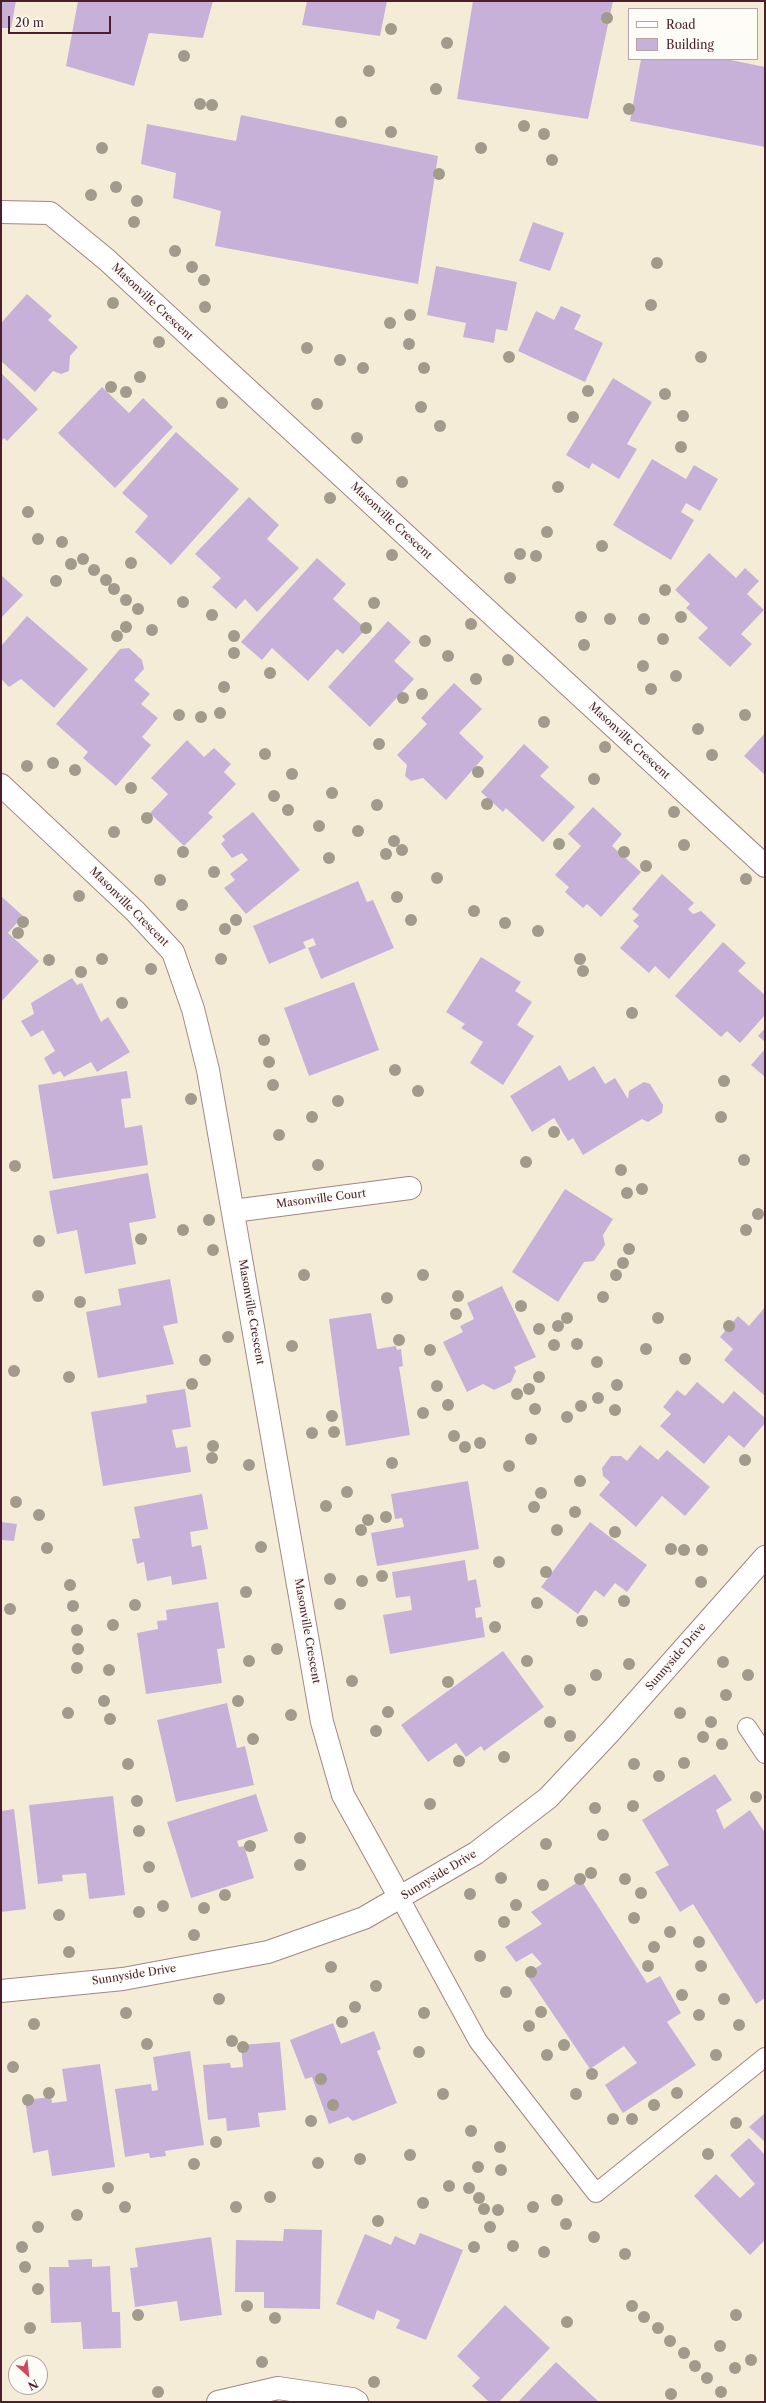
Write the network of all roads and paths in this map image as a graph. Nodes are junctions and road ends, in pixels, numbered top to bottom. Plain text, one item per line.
1 (1, 212) edge
2 (1, 785) edge
3 (765, 866) edge
4 (410, 1188) dead end
5 (233, 1211) junction
6 (765, 1557) edge
7 (747, 1727) dead end
8 (765, 1754) edge
9 (400, 1898) junction
10 (1, 1991) edge
11 (765, 2056) edge
12 (218, 2402) edge
13 (357, 2402) edge

1 - 3 street, Masonville Crescent
2 - 5 street, Masonville Crescent
4 - 5 street, Masonville Court
5 - 9 street, Masonville Crescent
6 - 9 street, Sunnyside Drive
7 - 8 lane
9 - 10 street, Sunnyside Drive
9 - 11 lane
12 - 13 street

